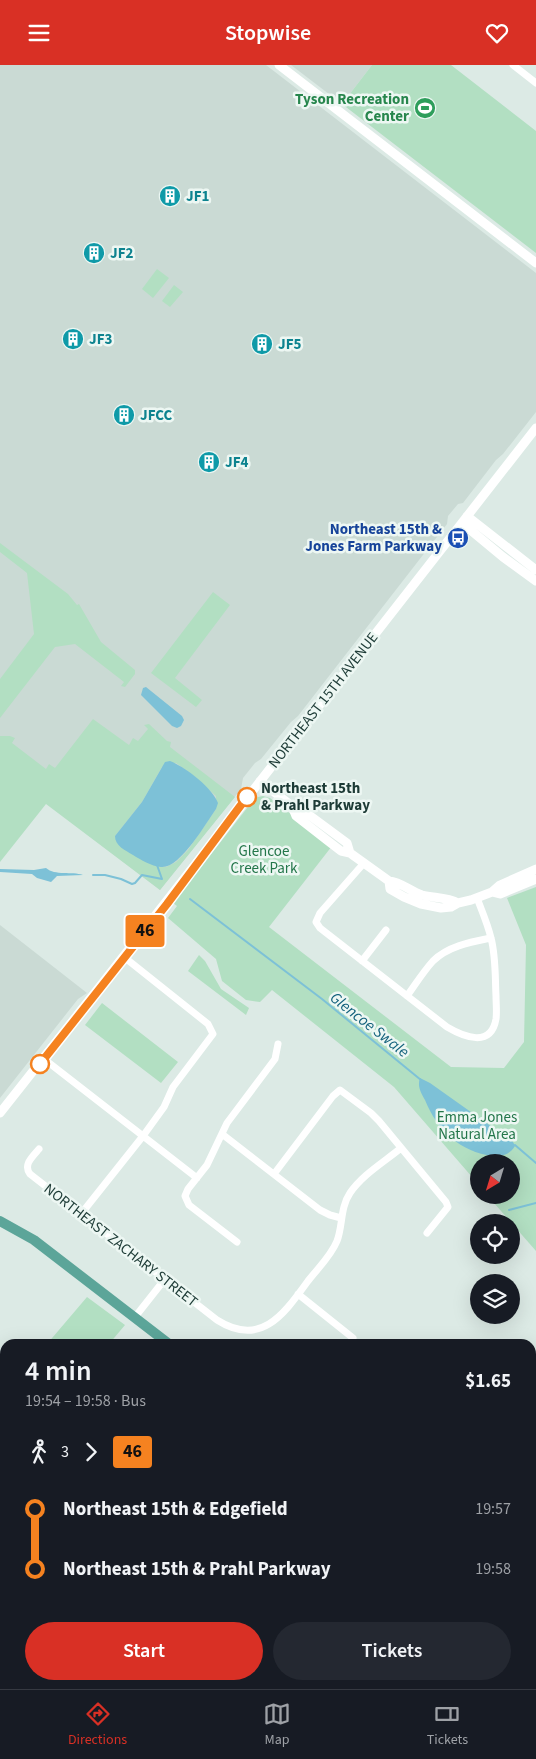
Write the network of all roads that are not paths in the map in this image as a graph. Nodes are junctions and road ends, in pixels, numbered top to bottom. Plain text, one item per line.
1 (279, 65) edge
2 (513, 65) edge
3 (536, 83) edge
4 (536, 263) edge
5 (536, 428) edge
6 (465, 519) junction
7 (536, 571) edge
8 (536, 581) edge
9 (260, 781) junction
10 (364, 863) junction
11 (536, 869) edge
12 (536, 879) edge
13 (492, 892) junction
14 (477, 899) junction
15 (386, 930) dead end
16 (491, 938) junction
17 (124, 957) junction
18 (362, 961) junction
19 (407, 996) junction
20 (278, 1044) dead end
21 (44, 1059) junction
22 (0, 1113) edge
23 (222, 1134) junction
24 (143, 1136) junction
25 (401, 1148) junction
26 (38, 1149) dead end
27 (274, 1174) junction
28 (197, 1178) junction
29 (81, 1214) junction
30 (341, 1218) junction
31 (0, 1221) edge
32 (427, 1233) dead end
33 (237, 1242) dead end
34 (165, 1279) junction
35 (298, 1294) junction
36 (136, 1317) junction
37 (353, 1338) dead end
38 (164, 1339) edge

1 - 4 street
2 - 3 street
5 - 6 street, NORTHEAST 15TH AVENUE
6 - 7 street
6 - 8 street
6 - 9 street, NORTHEAST 15TH AVENUE
9 - 10 street
9 - 17 street, NORTHEAST 15TH AVENUE
10 - 14 street
10 - 18 street
11 - 13 street
12 - 13 street
13 - 14 street
14 - 16 street
15 - 18 street
16 - 19 street
16 - 19 street
17 - 21 street, NORTHEAST 15TH AVENUE
17 - 24 street
18 - 19 street
20 - 23 street
21 - 22 street, NORTHEAST 15TH AVENUE
21 - 24 street
23 - 27 street
23 - 28 street
24 - 28 street
24 - 29 street
25 - 27 street
25 - 30 street
25 - 32 street
26 - 29 street, NORTHEAST ZACHARY STREET
27 - 30 street
28 - 33 street
29 - 34 street, NORTHEAST ZACHARY STREET
30 - 35 street
31 - 36 main road
34 - 35 street, NORTHEAST ZACHARY STREET
34 - 36 street
35 - 37 street
36 - 38 main road

